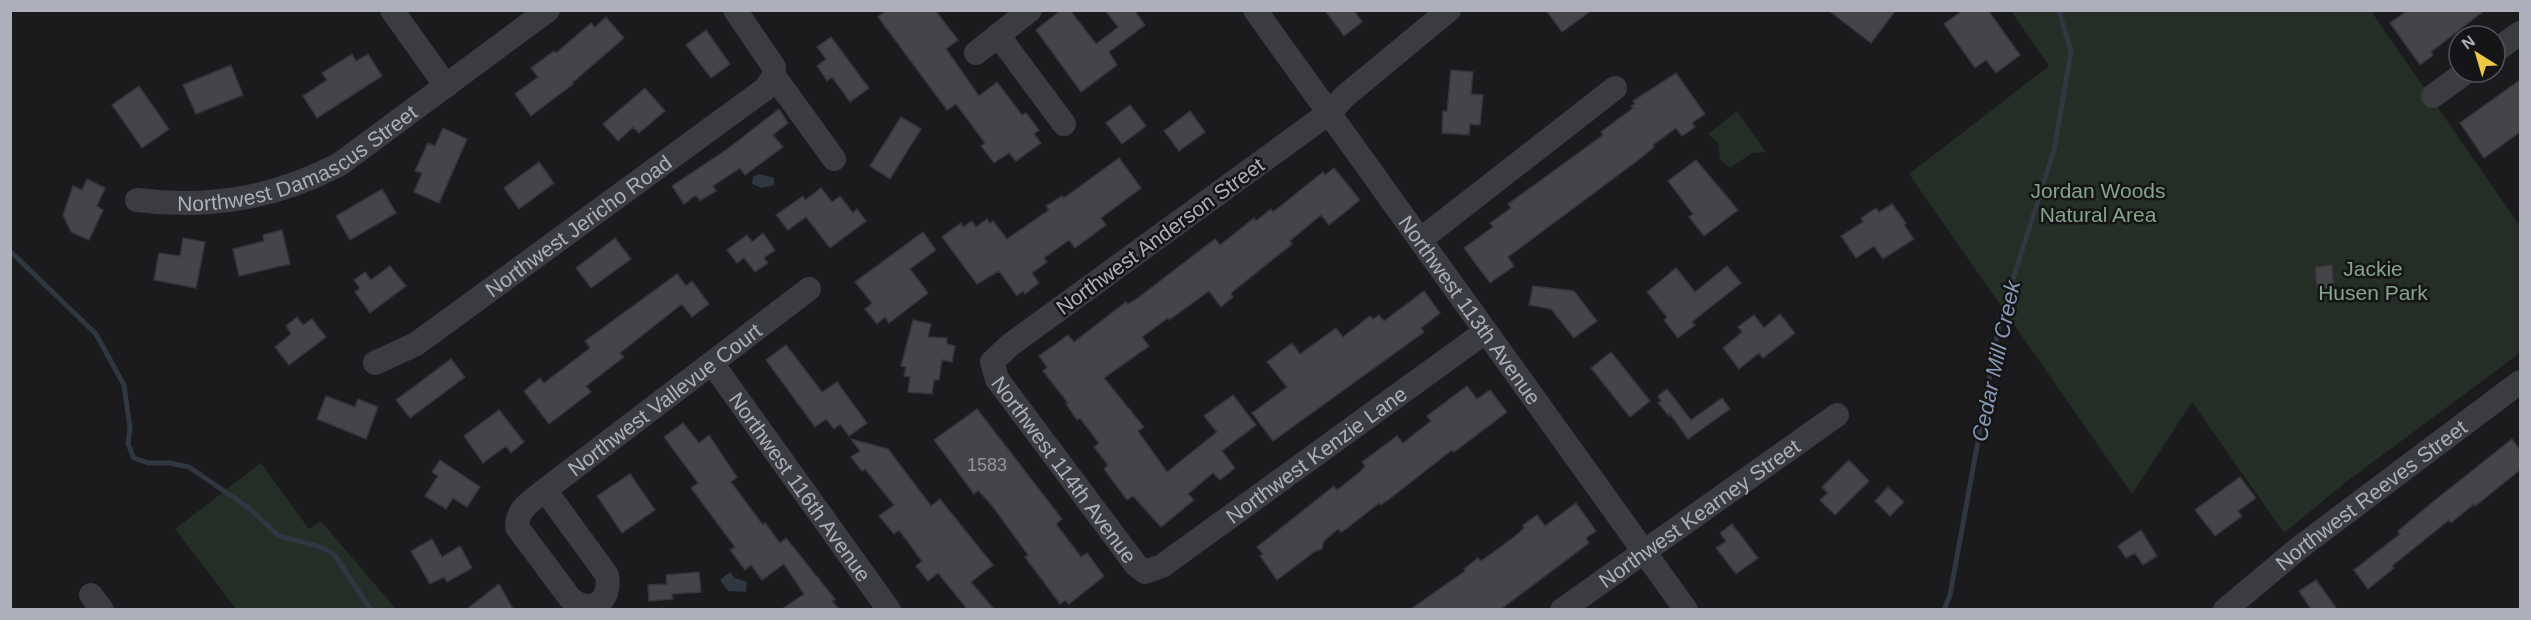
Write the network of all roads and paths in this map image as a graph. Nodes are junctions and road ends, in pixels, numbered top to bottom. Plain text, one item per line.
1 (392, 10) edge
2 (548, 10) edge
3 (735, 10) edge
4 (1030, 10) edge
5 (1255, 10) edge
6 (1449, 10) edge
7 (2520, 33) edge
8 (998, 35) junction
9 (2507, 42) edge
10 (976, 52) dead end
11 (774, 76) junction
12 (2450, 84) edge
13 (446, 86) junction
14 (1615, 88) dead end
15 (2433, 96) dead end
16 (1330, 112) junction
17 (1064, 124) dead end
18 (834, 159) dead end
19 (137, 200) dead end
20 (1420, 240) junction
21 (809, 289) dead end
22 (1485, 333) junction
23 (992, 362) joint
24 (375, 363) dead end
25 (712, 363) junction
26 (2520, 382) edge
27 (1837, 415) dead end
28 (545, 490) junction
29 (1643, 551) junction
30 (1145, 572) joint
31 (889, 609) edge
32 (1562, 609) edge
33 (1686, 609) edge
34 (2225, 609) edge

1 - 13 street
2 - 13 street, Northwest Damascus Street
3 - 11 street
4 - 8 street
5 - 16 street, Northwest 113th Avenue
6 - 16 street, Northwest Anderson Street
7 - 9 street
8 - 10 street
8 - 17 street
11 - 18 street
11 - 24 street, Northwest Jericho Road
12 - 15 street
13 - 19 street, Northwest Damascus Street
14 - 20 street
16 - 20 street, Northwest 113th Avenue
16 - 23 street, Northwest Anderson Street
20 - 22 street, Northwest 113th Avenue
21 - 25 street, Northwest Vallevue Court
22 - 29 street, Northwest 113th Avenue
22 - 30 street, Northwest Kenzie Lane
23 - 30 street, Northwest 114th Avenue
25 - 28 street, Northwest Vallevue Court
25 - 31 street, Northwest 116th Avenue
26 - 34 street, Northwest Reeves Street
27 - 29 street, Northwest Kearney Street
28 - 28 street, Northwest Vallevue Court
29 - 32 street, Northwest Kearney Street
29 - 33 street, Northwest 113th Avenue

